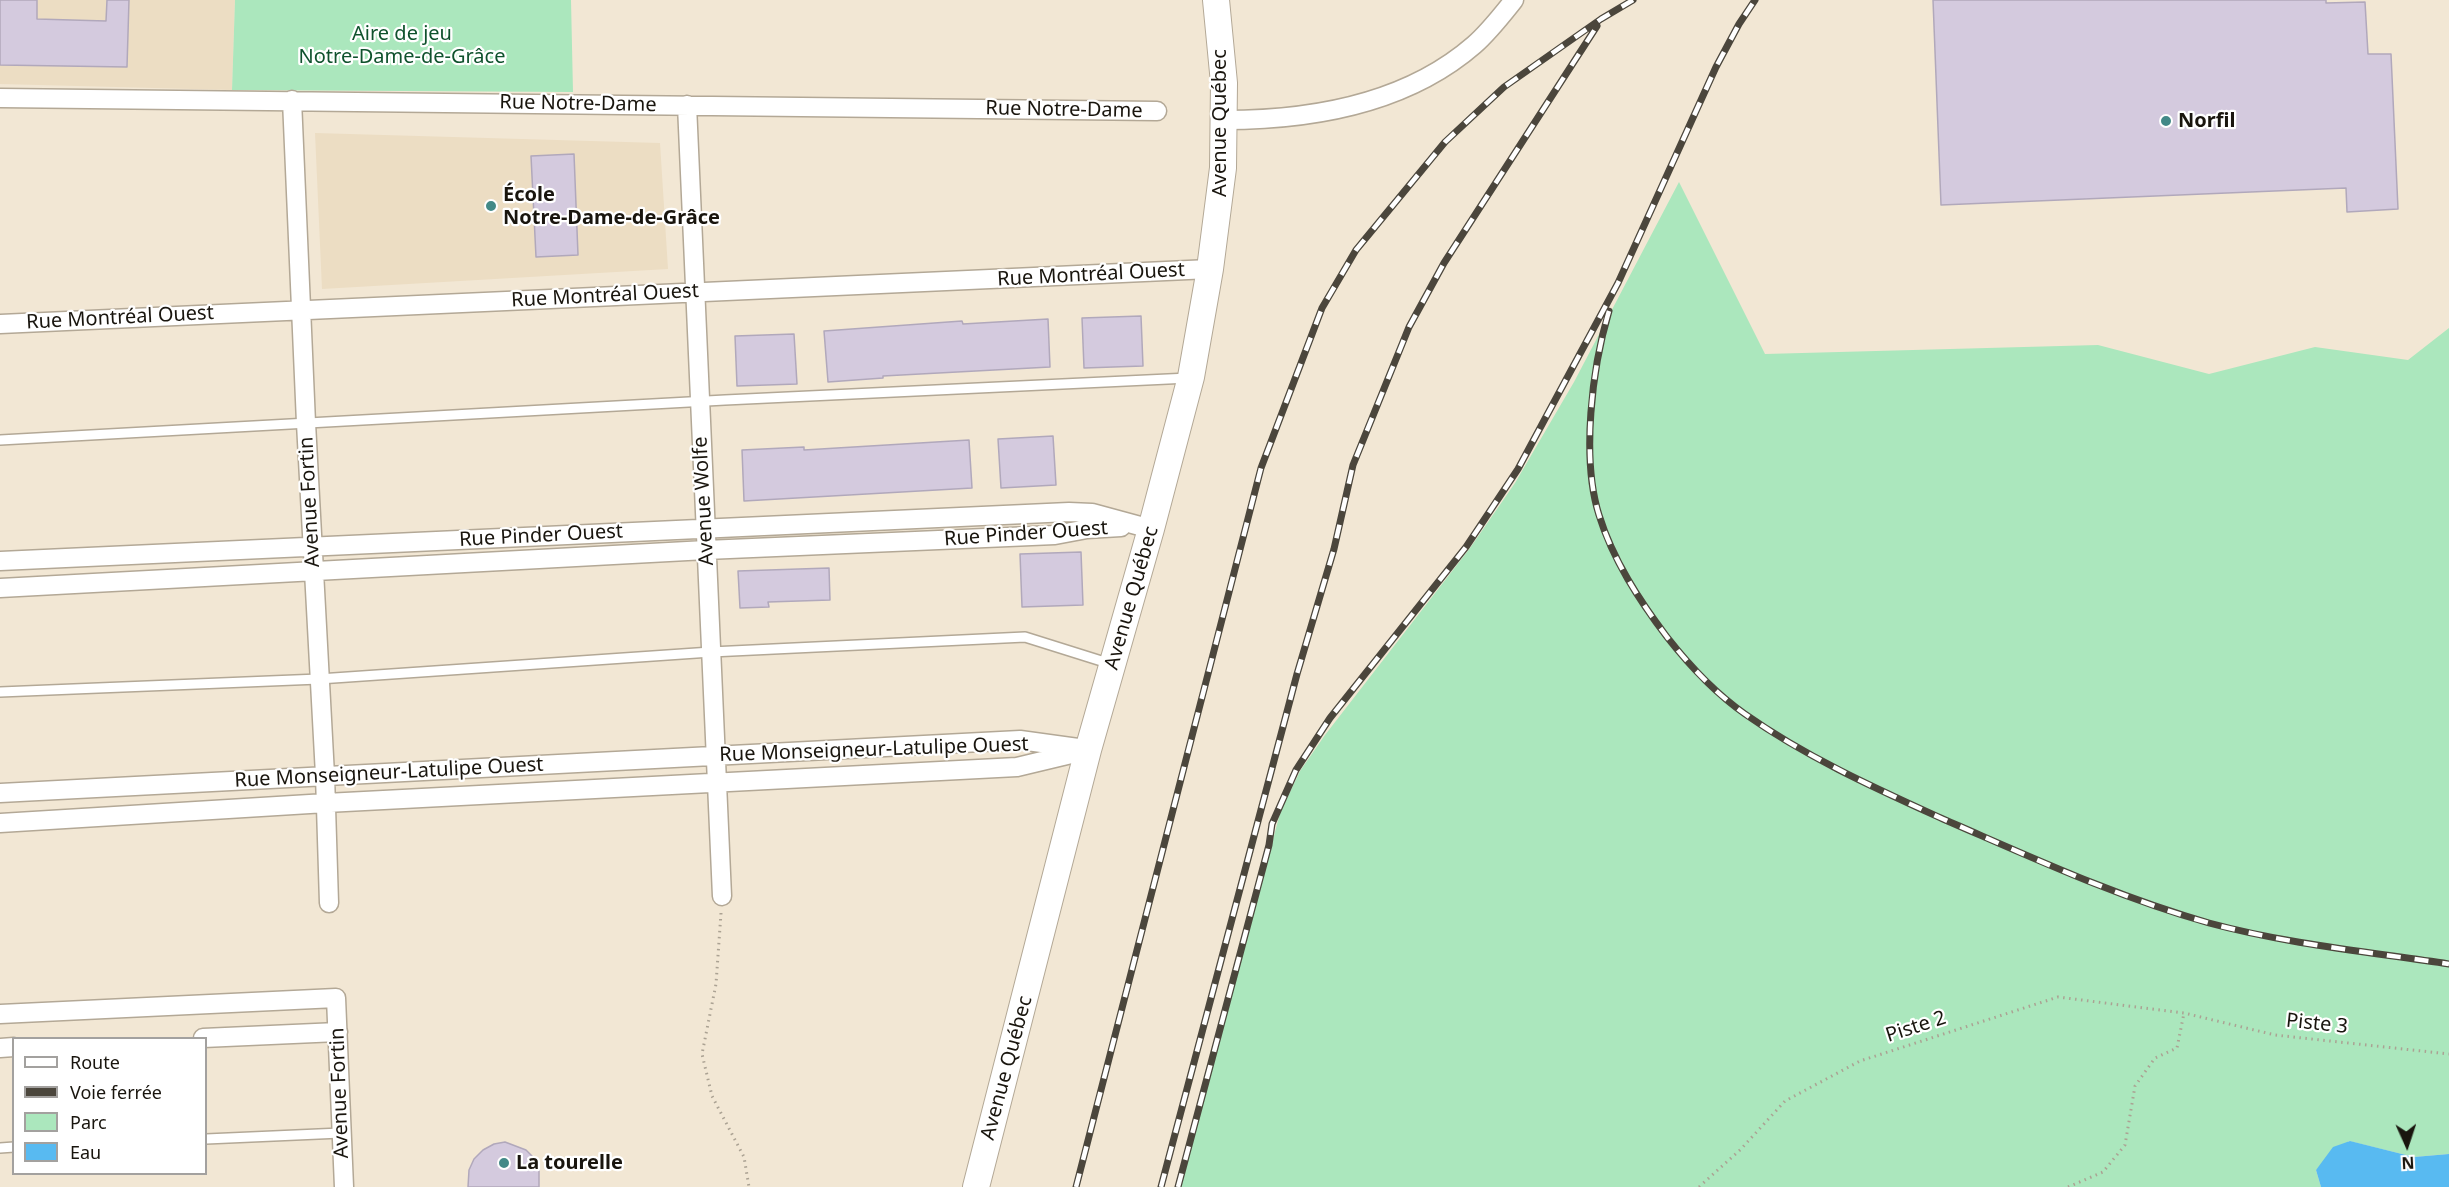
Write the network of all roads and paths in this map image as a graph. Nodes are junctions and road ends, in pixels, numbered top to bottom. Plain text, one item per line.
1 (1216, 0) edge
2 (1514, 0) edge
3 (0, 98) edge
4 (292, 100) junction
5 (687, 105) junction
6 (1157, 111) dead end
7 (1224, 120) junction
8 (1210, 269) junction
9 (695, 292) junction
10 (301, 310) junction
11 (0, 324) edge
12 (1191, 377) junction
13 (700, 401) junction
14 (306, 423) junction
15 (0, 440) edge
16 (705, 528) junction
17 (1151, 529) junction
18 (312, 546) junction
19 (706, 550) junction
20 (0, 561) edge
21 (314, 572) junction
22 (0, 588) edge
23 (711, 652) junction
24 (1114, 664) junction
25 (319, 680) junction
26 (0, 692) edge
27 (1088, 750) junction
28 (717, 756) junction
29 (325, 775) junction
30 (718, 783) junction
31 (0, 794) edge
32 (326, 803) junction
33 (0, 823) edge
34 (722, 896) joint
35 (329, 903) dead end
36 (2184, 1013) junction
37 (0, 1014) edge
38 (338, 1032) junction
39 (207, 1038) edge
40 (2449, 1054) edge
41 (341, 1133) junction
42 (207, 1139) edge
43 (344, 1187) edge
44 (749, 1187) edge
45 (976, 1187) edge
46 (1699, 1187) edge
47 (2068, 1187) edge

1 - 7 main road, Avenue Québec
2 - 7 street
3 - 4 street, Rue Notre-Dame
4 - 5 street, Rue Notre-Dame
4 - 10 street, Avenue Fortin
5 - 6 street, Rue Notre-Dame
5 - 9 street, Avenue Wolfe
7 - 8 main road, Avenue Québec
8 - 9 street, Rue Montréal Ouest
8 - 12 main road, Avenue Québec
9 - 10 street, Rue Montréal Ouest
9 - 13 street, Avenue Wolfe
10 - 11 street, Rue Montréal Ouest
10 - 14 street, Avenue Fortin
12 - 13 lane
12 - 17 main road, Avenue Québec
13 - 14 lane
13 - 16 street, Avenue Wolfe
14 - 15 lane
14 - 18 street, Avenue Fortin
16 - 17 street, Rue Pinder Ouest
16 - 18 street, Rue Pinder Ouest
16 - 19 street, Avenue Wolfe
17 - 19 street, Rue Pinder Ouest
17 - 24 main road, Avenue Québec
18 - 20 street, Rue Pinder Ouest
18 - 21 street, Avenue Fortin
19 - 21 street, Rue Pinder Ouest
19 - 23 street, Avenue Wolfe
21 - 22 street, Rue Pinder Ouest
21 - 25 street, Avenue Fortin
23 - 24 lane
23 - 25 lane
23 - 28 street, Avenue Wolfe
24 - 27 main road, Avenue Québec
25 - 26 lane
25 - 29 street, Avenue Fortin
27 - 28 street, Rue Monseigneur-Latulipe Ouest
27 - 30 street, Rue Monseigneur-Latulipe Ouest
27 - 45 main road, Avenue Québec
28 - 29 street, Rue Monseigneur-Latulipe Ouest
28 - 30 street, Avenue Wolfe
29 - 31 street, Rue Monseigneur-Latulipe Ouest
29 - 32 street, Avenue Fortin
30 - 32 street, Rue Monseigneur-Latulipe Ouest
30 - 34 street, Avenue Wolfe
32 - 33 street, Rue Monseigneur-Latulipe Ouest
32 - 35 street, Avenue Fortin
34 - 44 path
36 - 40 path, Piste 3
36 - 46 path, Piste 2
36 - 47 path
37 - 38 street, Avenue Fortin
38 - 39 street
38 - 41 street, Avenue Fortin
41 - 42 lane
41 - 43 street, Avenue Fortin

